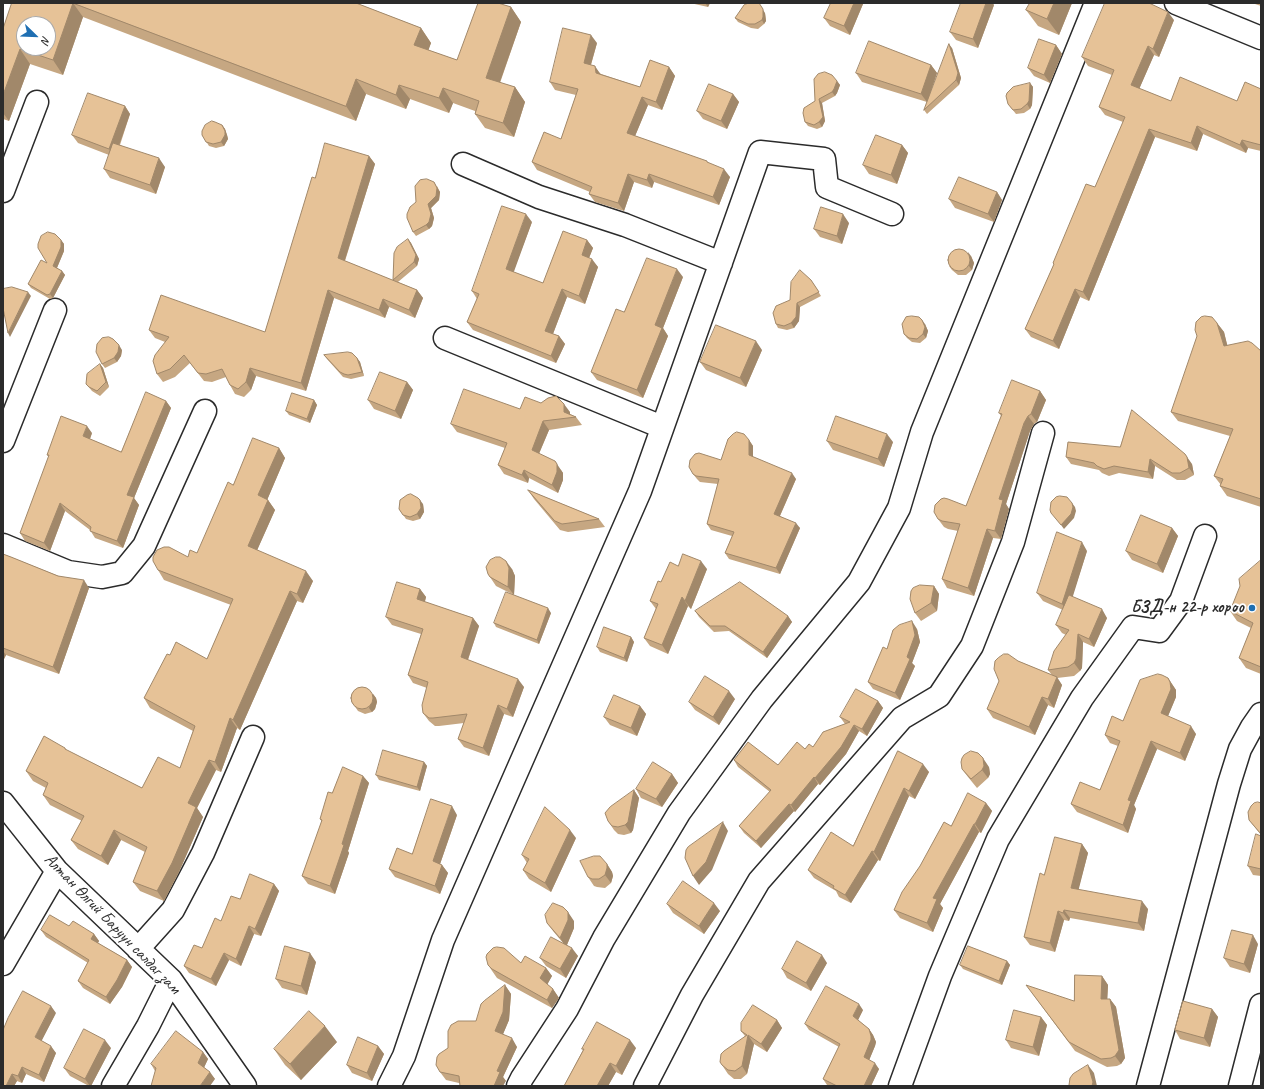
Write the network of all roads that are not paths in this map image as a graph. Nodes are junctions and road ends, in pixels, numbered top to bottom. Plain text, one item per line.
1 (1096, 3) edge
2 (1176, 3) edge
3 (1261, 38) edge
4 (37, 102) dead end
5 (463, 164) dead end
6 (3, 191) edge
7 (892, 214) dead end
8 (721, 263) junction
9 (55, 310) dead end
10 (445, 338) dead end
11 (205, 411) dead end
12 (662, 427) junction
13 (1043, 433) dead end
14 (3, 441) edge
15 (1205, 536) dead end
16 (3, 545) edge
17 (1261, 714) edge
18 (253, 737) dead end
19 (3, 803) edge
20 (57, 871) junction
21 (138, 949) junction
22 (3, 964) edge
23 (171, 980) junction
24 (1261, 1005) edge
25 (112, 1086) edge
26 (245, 1086) edge
27 (389, 1086) edge
28 (518, 1086) edge
29 (645, 1086) edge
30 (900, 1086) edge
31 (1148, 1086) edge
32 (1240, 1086) edge

1 - 28 street
2 - 3 street
4 - 6 street
5 - 8 street
7 - 8 street
8 - 12 street
9 - 14 street
10 - 12 street
11 - 16 street
12 - 27 street
13 - 29 street
15 - 30 street
17 - 31 street
18 - 21 street
19 - 20 street, Алтан Өлгий Баруун салдаг зам
20 - 21 street, Алтан Өлгий Баруун салдаг зам
20 - 22 street
21 - 23 street, Алтан Өлгий Баруун салдаг зам
23 - 25 street
23 - 26 street, Алтан Өлгий Баруун салдаг зам
24 - 32 street

